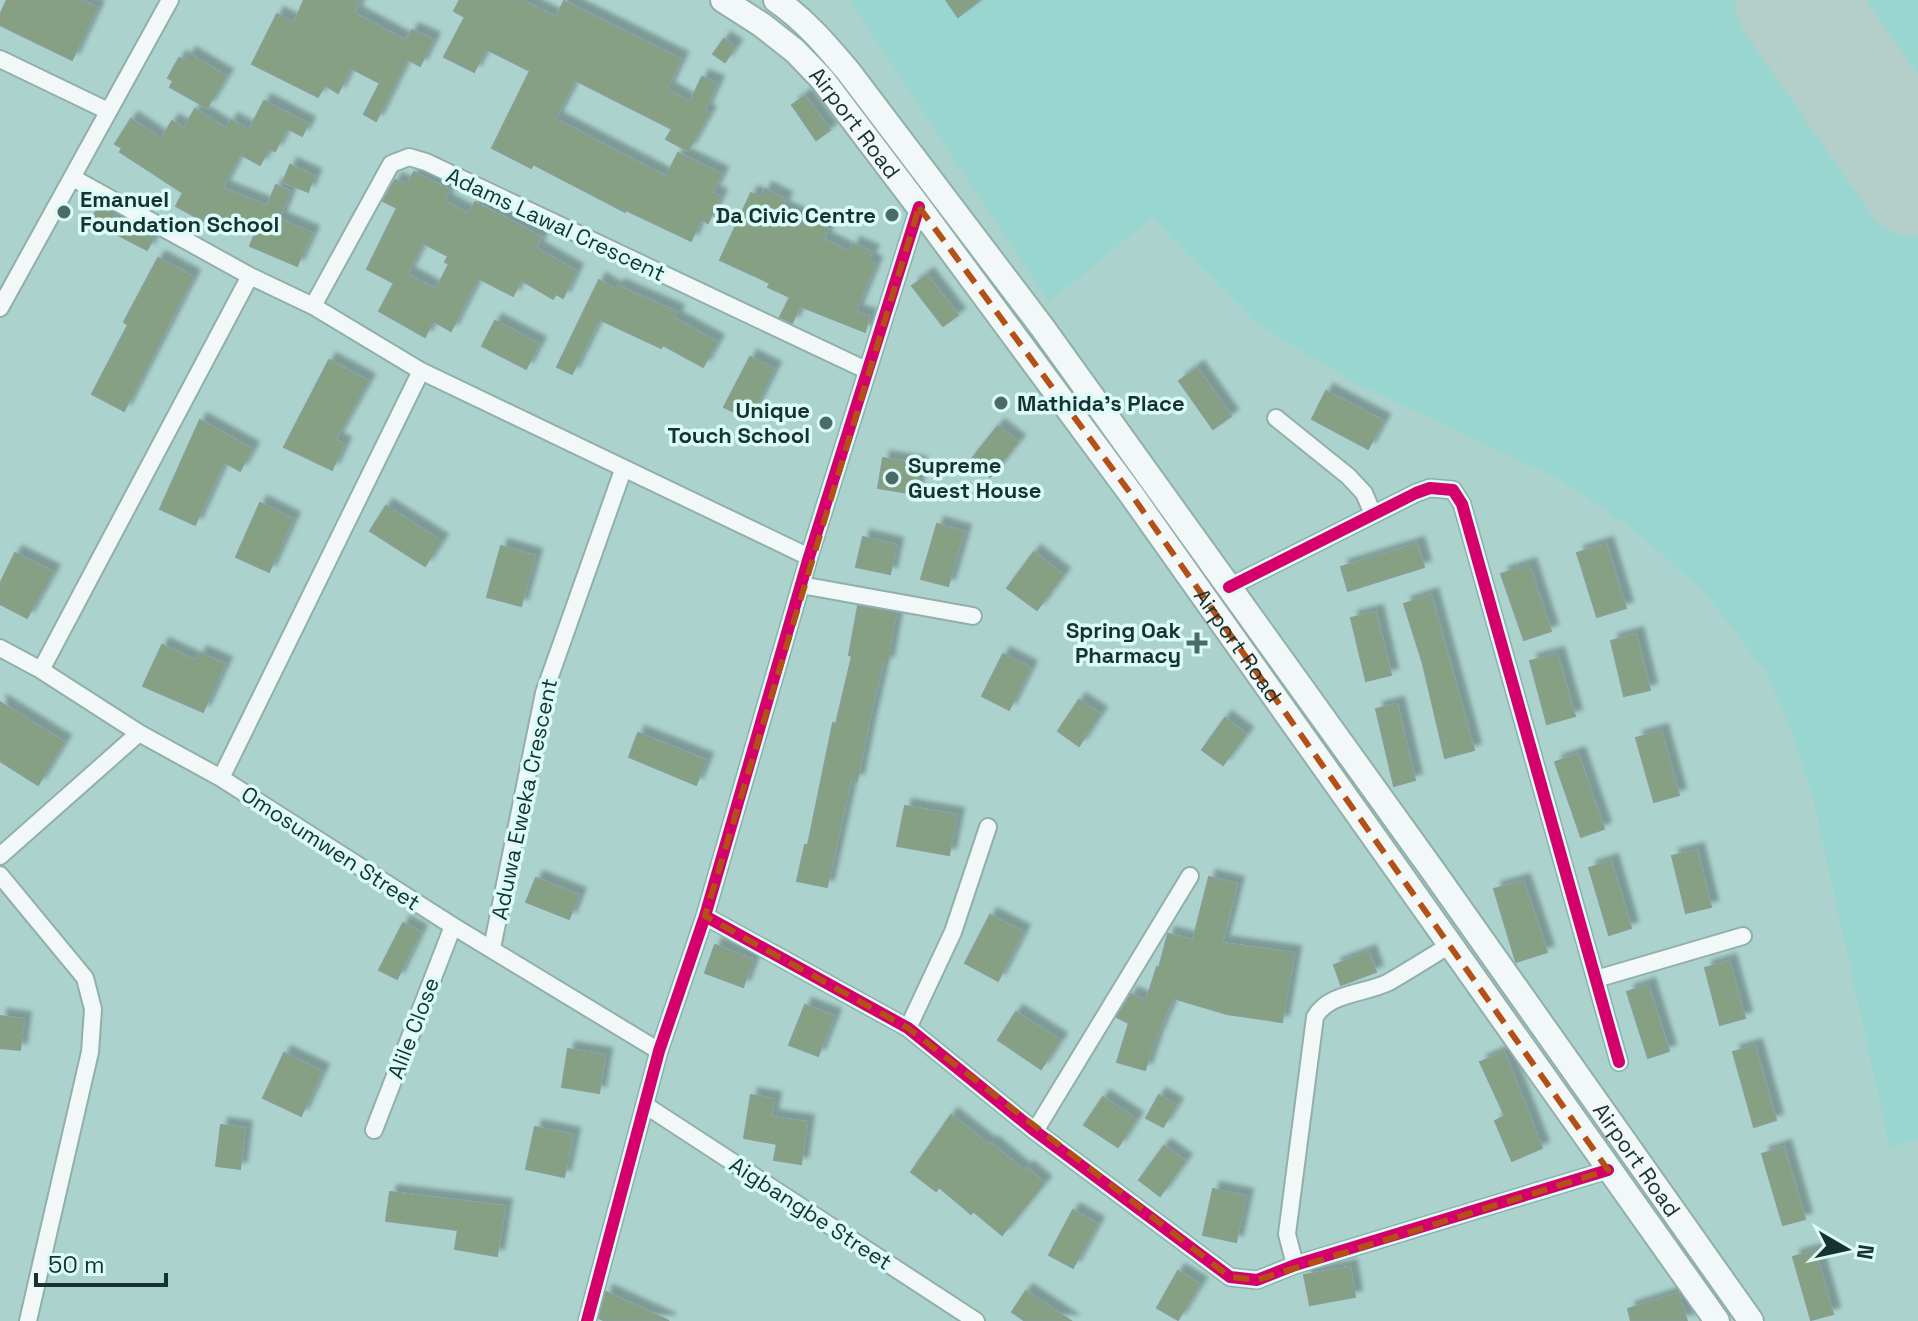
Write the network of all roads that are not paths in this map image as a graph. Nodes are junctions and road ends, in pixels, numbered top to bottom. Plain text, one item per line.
1 (170, 0) edge
2 (723, 0) edge
3 (776, 0) edge
4 (0, 59) edge
5 (108, 111) junction
6 (73, 178) junction
7 (919, 207) junction
8 (250, 276) junction
9 (313, 306) junction
10 (0, 308) edge
11 (866, 370) junction
12 (421, 371) junction
13 (1276, 418) dead end
14 (623, 470) junction
15 (1152, 480) junction
16 (1131, 494) junction
17 (1373, 514) junction
18 (809, 557) junction
19 (801, 585) junction
20 (1229, 587) junction
21 (973, 616) dead end
22 (0, 648) edge
23 (41, 670) junction
24 (139, 733) junction
25 (221, 778) junction
26 (988, 827) dead end
27 (0, 856) edge
28 (0, 875) edge
29 (1190, 876) dead end
30 (705, 916) junction
31 (453, 926) junction
32 (1743, 936) dead end
33 (1450, 945) junction
34 (492, 948) junction
35 (1596, 979) junction
36 (908, 1028) junction
37 (659, 1051) junction
38 (1619, 1062) dead end
39 (645, 1105) junction
40 (374, 1130) dead end
41 (1035, 1131) junction
42 (1608, 1170) junction
43 (1295, 1265) junction
44 (28, 1321) edge
45 (587, 1321) edge
46 (976, 1321) edge
47 (1717, 1321) edge
48 (1751, 1321) edge

1 - 5 street
2 - 7 main road, Airport Road
3 - 15 main road, Airport Road
4 - 5 street
5 - 6 street
6 - 8 street
6 - 10 street
7 - 11 street
7 - 16 main road, Airport Road
8 - 9 street
8 - 23 street
9 - 11 street, Adams Lawal Crescent
9 - 12 street
11 - 18 street
12 - 14 street
12 - 25 street
13 - 17 street
14 - 18 street
14 - 34 street, Aduwa Eweka Crescent
15 - 16 main road
15 - 20 main road, Airport Road
16 - 33 main road, Airport Road
17 - 20 street
17 - 35 street
18 - 19 street
19 - 21 street
19 - 30 street
20 - 48 main road, Airport Road
22 - 23 street, Omosumwen Street
23 - 24 street, Omosumwen Street
24 - 25 street, Omosumwen Street
24 - 27 street
25 - 31 street, Omosumwen Street
26 - 36 street
28 - 44 street
29 - 41 street
30 - 36 street
30 - 37 street
31 - 34 street, Omosumwen Street
31 - 40 street, Alile Close
32 - 35 street
33 - 42 main road, Airport Road
33 - 43 street
34 - 37 street, Omosumwen Street
35 - 38 street
36 - 41 street
37 - 39 street
39 - 45 street
39 - 46 street, Aigbangbe Street
41 - 43 street
42 - 43 street
42 - 47 main road, Airport Road

